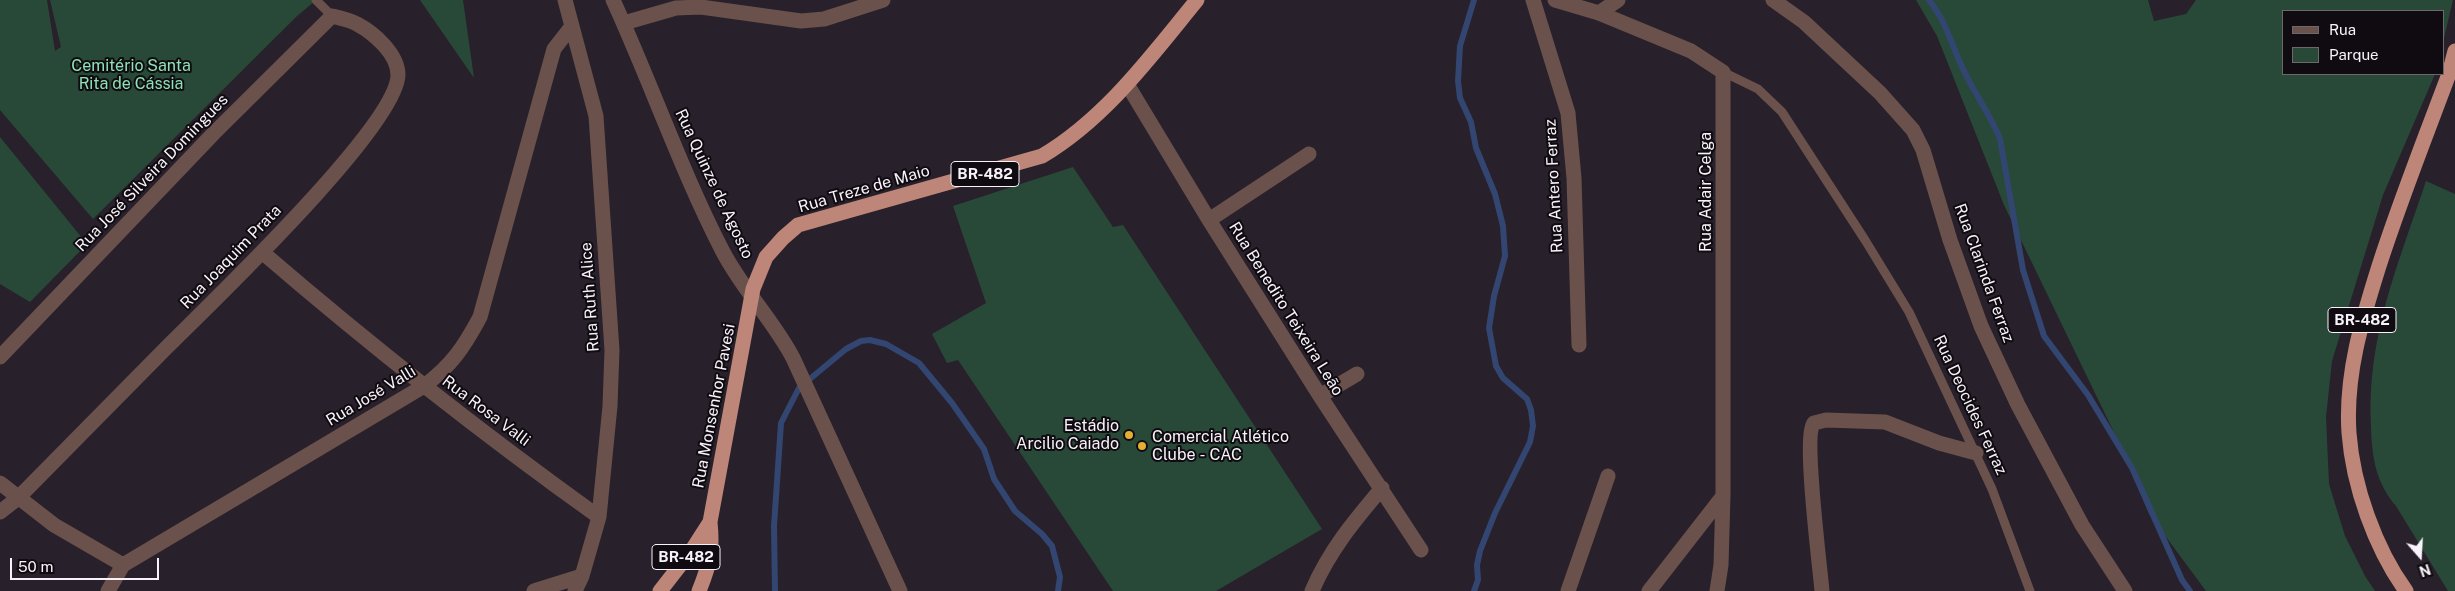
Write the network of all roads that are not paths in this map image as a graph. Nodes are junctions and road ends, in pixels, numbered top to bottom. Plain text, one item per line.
1 (316, 0) edge
2 (565, 0) edge
3 (613, 0) edge
4 (883, 0) edge
5 (1197, 0) edge
6 (1533, 0) edge
7 (1555, 0) edge
8 (1618, 0) edge
9 (1773, 0) edge
10 (1599, 13) junction
11 (332, 16) junction
12 (624, 24) junction
13 (572, 26) junction
14 (2455, 51) edge
15 (1723, 72) junction
16 (1127, 84) junction
17 (1309, 154) dead end
18 (1209, 220) junction
19 (262, 252) junction
20 (751, 297) junction
21 (1580, 345) dead end
22 (0, 358) edge
23 (1357, 374) dead end
24 (424, 386) junction
25 (1320, 396) junction
26 (1976, 453) junction
27 (1608, 476) dead end
28 (0, 483) edge
29 (1382, 488) junction
30 (1723, 496) junction
31 (18, 498) junction
32 (0, 512) edge
33 (599, 517) junction
34 (710, 522) junction
35 (1421, 550) dead end
36 (124, 565) junction
37 (582, 576) junction
38 (108, 591) edge
39 (534, 591) edge
40 (575, 591) edge
41 (660, 591) edge
42 (699, 591) edge
43 (900, 591) edge
44 (1312, 591) edge
45 (1568, 591) edge
46 (1649, 591) edge
47 (1717, 591) edge
48 (1822, 591) edge
49 (2030, 591) edge
50 (2125, 591) edge
51 (2406, 591) edge

1 - 11 lane
2 - 13 street, Rua Ruth Alice
3 - 12 street, Rua Quinze de Agosto
4 - 12 street
5 - 16 highway, Rua Treze de Maio / BR-482
6 - 21 street, Rua Antero Ferraz
7 - 10 street
8 - 10 street
9 - 50 street, Rua Clarinda Ferraz
10 - 15 street
11 - 19 street, Rua Joaquim Prata
11 - 22 street, Rua José Silveira Domingues
12 - 20 street, Rua Quinze de Agosto
13 - 24 street, Rua José Valli
13 - 33 street, Rua Ruth Alice
14 - 51 highway, BR-482
15 - 26 lane, Rua Deocides Ferraz
15 - 30 street, Rua Adair Celga
16 - 18 street, Rua Benedito Teixeira Leão
16 - 20 highway, Rua Treze de Maio / BR-482
17 - 18 street
18 - 25 street, Rua Benedito Teixeira Leão
19 - 24 street, Rua Rosa Valli
19 - 31 street, Rua Joaquim Prata
20 - 34 highway, Rua Monsenhor Pavesi / BR-482
20 - 43 street, Rua Quinze de Agosto
23 - 25 street
24 - 33 street, Rua Rosa Valli
24 - 36 street, Rua José Valli
25 - 29 street, Rua Benedito Teixeira Leão
26 - 48 street
26 - 49 lane, Rua Deocides Ferraz
27 - 45 street
28 - 31 street
29 - 35 street, Rua Benedito Teixeira Leão
29 - 44 street
30 - 46 street
30 - 47 street, Rua Adair Celga
31 - 32 street, Rua Joaquim Prata
31 - 36 street
33 - 37 street, Rua Ruth Alice
34 - 41 highway, Rua Monsenhor Pavesi / BR-482
34 - 42 highway, Rua Monsenhor Pavesi / BR-482
36 - 38 street
37 - 39 street
37 - 40 street, Rua Ruth Alice

